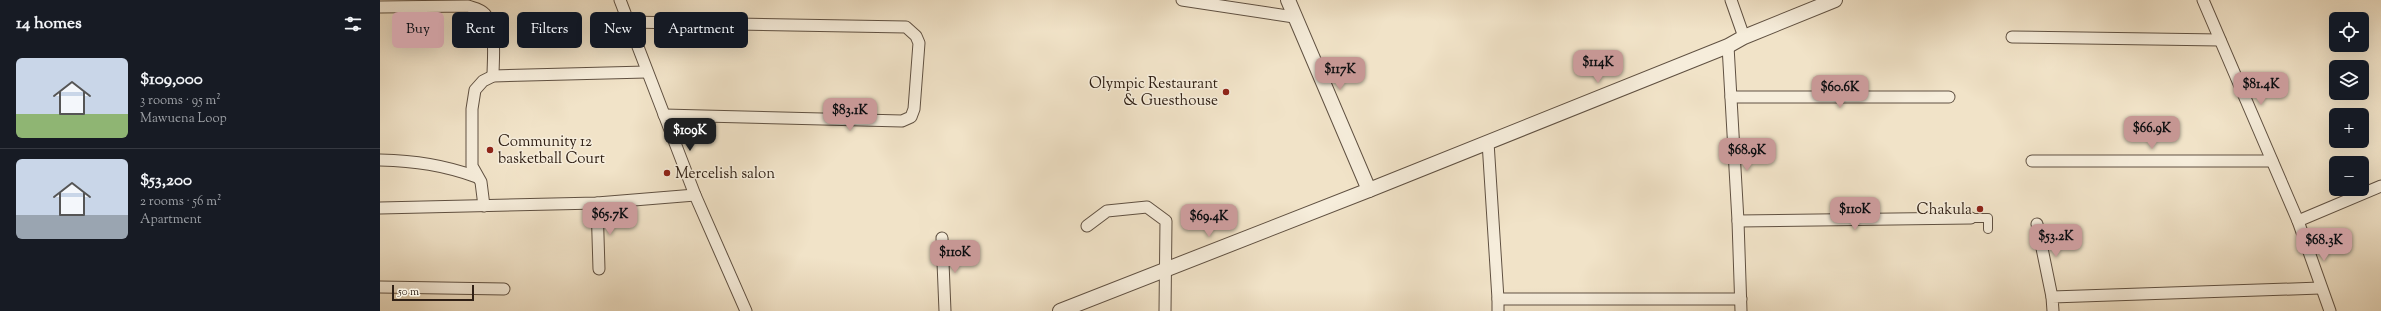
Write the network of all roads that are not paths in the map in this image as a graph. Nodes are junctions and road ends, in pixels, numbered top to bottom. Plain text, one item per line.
1 (620, 0) edge
2 (1182, 0) edge
3 (1288, 0) edge
4 (1731, 0) edge
5 (1835, 0) edge
6 (2203, 0) edge
7 (380, 7) edge
8 (624, 12) edge
9 (1294, 16) junction
10 (646, 22) edge
11 (1744, 37) junction
12 (2012, 37) dead end
13 (2220, 40) junction
14 (1728, 46) junction
15 (637, 48) edge
16 (646, 72) junction
17 (493, 76) junction
18 (1731, 97) junction
19 (1949, 97) dead end
20 (664, 115) junction
21 (1488, 142) junction
22 (380, 160) edge
23 (2032, 161) dead end
24 (2272, 161) junction
25 (477, 177) junction
26 (2381, 186) edge
27 (1369, 190) junction
28 (694, 195) junction
29 (597, 203) junction
30 (484, 206) junction
31 (380, 208) edge
32 (1971, 218) joint
33 (2298, 221) junction
34 (1738, 222) junction
35 (2037, 224) dead end
36 (1087, 226) dead end
37 (1988, 229) dead end
38 (942, 238) dead end
39 (599, 269) dead end
40 (1165, 269) junction
41 (380, 286) edge
42 (2320, 288) junction
43 (504, 290) dead end
44 (2052, 297) junction
45 (1498, 299) junction
46 (1741, 299) junction
47 (746, 311) edge
48 (944, 311) edge
49 (1060, 311) edge
50 (1165, 311) edge
51 (1498, 311) edge
52 (1741, 311) edge
53 (2053, 311) edge
54 (2330, 311) edge

1 - 8 street
2 - 9 street
3 - 9 street
4 - 11 street
5 - 11 street
6 - 13 street
7 - 17 street
9 - 27 street
10 - 20 street
11 - 14 street
12 - 13 street
13 - 24 street
14 - 18 street
14 - 21 street
15 - 16 street
16 - 17 street
16 - 20 street
17 - 25 street
18 - 19 street
18 - 34 street
20 - 28 street
21 - 27 street
21 - 45 street
22 - 25 street
23 - 24 street
24 - 33 street
25 - 30 street
26 - 33 street
27 - 40 street
28 - 29 street
28 - 47 street
29 - 30 street
29 - 39 street
30 - 31 street
32 - 34 street
32 - 37 street
33 - 42 street
34 - 46 street
35 - 44 street
36 - 40 street
38 - 48 street
40 - 49 street
40 - 50 street
41 - 43 street
42 - 44 street
42 - 54 street
44 - 53 street
45 - 46 street
45 - 51 street
46 - 52 street

